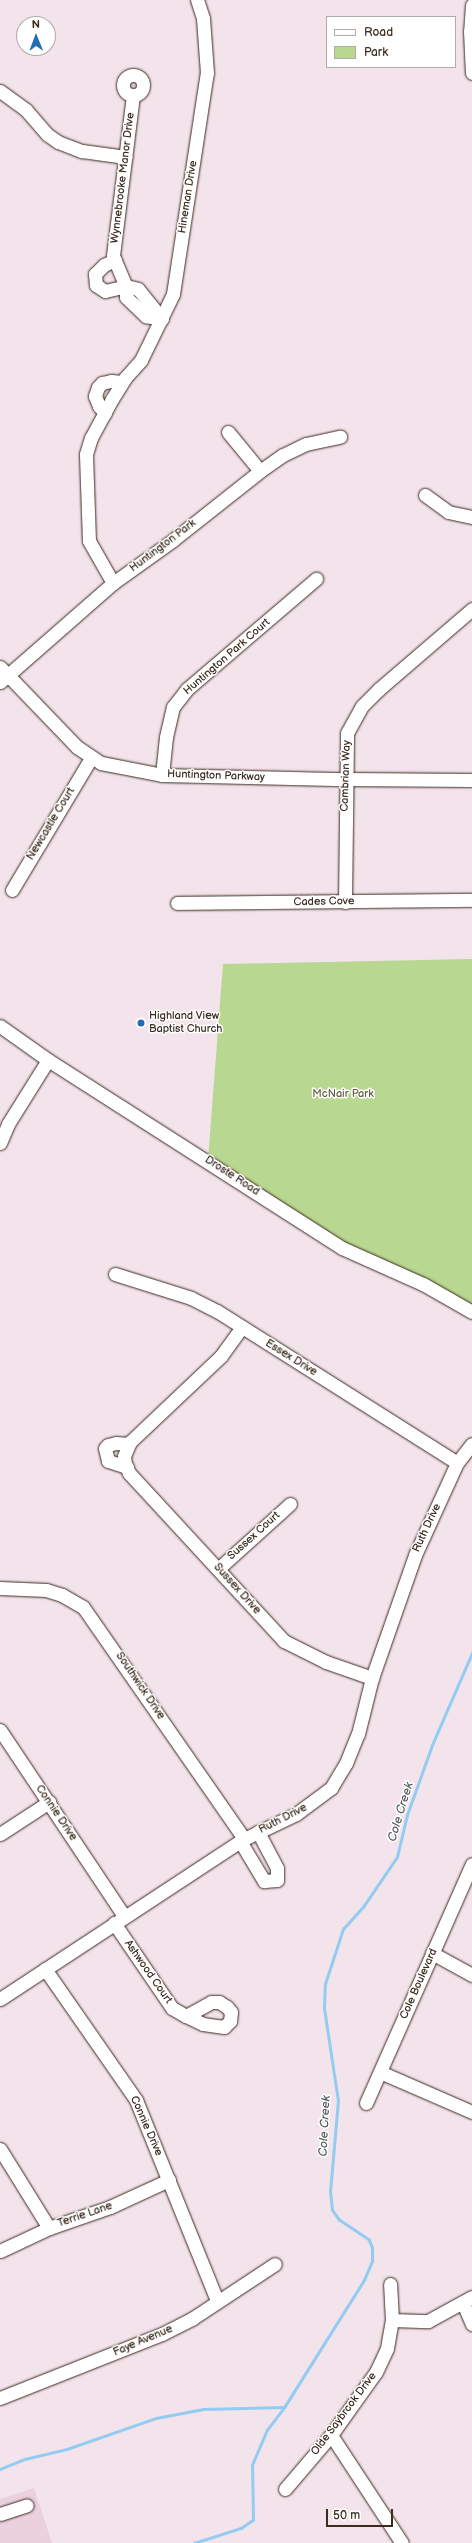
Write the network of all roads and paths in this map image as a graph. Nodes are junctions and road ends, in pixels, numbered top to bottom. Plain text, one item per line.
1 (197, 0) edge
2 (472, 5) edge
3 (472, 73) edge
4 (0, 91) edge
5 (133, 95) dead end
6 (126, 157) junction
7 (115, 260) junction
8 (126, 286) junction
9 (162, 319) junction
10 (122, 382) junction
11 (106, 413) junction
12 (228, 432) dead end
13 (340, 437) dead end
14 (260, 471) junction
15 (425, 495) dead end
16 (472, 517) edge
17 (316, 579) dead end
18 (113, 583) junction
19 (472, 609) edge
20 (2, 675) edge
21 (91, 758) junction
22 (162, 775) junction
23 (345, 780) junction
24 (472, 780) edge
25 (12, 890) dead end
26 (472, 900) edge
27 (344, 902) junction
28 (176, 903) dead end
29 (0, 1026) edge
30 (48, 1060) junction
31 (0, 1143) edge
32 (115, 1274) dead end
33 (472, 1312) edge
34 (242, 1326) junction
35 (129, 1444) junction
36 (472, 1444) edge
37 (457, 1463) junction
38 (126, 1467) junction
39 (290, 1504) dead end
40 (218, 1569) junction
41 (0, 1588) edge
42 (372, 1678) junction
43 (0, 1730) edge
44 (49, 1802) junction
45 (258, 1832) junction
46 (0, 1834) edge
47 (242, 1840) junction
48 (472, 1864) edge
49 (119, 1919) junction
50 (432, 1954) junction
51 (45, 1969) junction
52 (472, 1975) edge
53 (0, 1999) edge
54 (186, 2016) dead end
55 (380, 2072) junction
56 (366, 2103) dead end
57 (472, 2112) edge
58 (0, 2149) edge
59 (169, 2180) junction
60 (49, 2228) junction
61 (0, 2250) edge
62 (275, 2264) dead end
63 (390, 2284) dead end
64 (217, 2300) junction
65 (468, 2300) edge
66 (392, 2320) junction
67 (472, 2324) edge
68 (0, 2398) edge
69 (331, 2435) junction
70 (285, 2489) dead end
71 (27, 2505) dead end
72 (0, 2514) edge
73 (402, 2543) edge

1 - 9 street, Hineman Drive
2 - 3 street
4 - 6 street
5 - 6 street, Wynnebrooke Manor Drive
6 - 7 street, Wynnebrooke Manor Drive
7 - 8 street, Wynnebrooke Manor Drive
7 - 8 street
8 - 9 street
9 - 10 street, Hineman Drive
10 - 11 street, Hineman Drive
10 - 11 street
11 - 18 street, Hineman Drive
12 - 14 street
13 - 14 street, Huntington Park
14 - 18 street, Huntington Park
15 - 16 street
17 - 22 street, Huntington Park Court
18 - 20 street, Huntington Park
19 - 23 street, Cambrian Way
20 - 21 street, Huntington Parkway
21 - 22 street, Huntington Parkway
21 - 25 street, Newcastle Court
22 - 23 street, Huntington Parkway
23 - 24 street, Huntington Parkway
23 - 27 street, Cambrian Way
26 - 27 street, Cades Cove
27 - 28 street, Cades Cove
29 - 30 street, Droste Road
30 - 31 street
30 - 33 street, Droste Road
32 - 34 street, Essex Drive
34 - 35 street
34 - 37 street, Essex Drive
35 - 38 street
35 - 38 street
36 - 37 street, Ruth Drive
37 - 42 street, Ruth Drive
38 - 40 street, Sussex Drive
39 - 40 street, Sussex Court
40 - 42 street, Sussex Drive
41 - 47 street, Southwick Drive
42 - 45 street, Ruth Drive
43 - 44 street, Connie Drive
44 - 46 street
44 - 49 street, Connie Drive
45 - 47 street, Ruth Drive
45 - 47 street, Southwick Drive
47 - 49 street, Ruth Drive
48 - 50 street, Cole Boulevard
49 - 51 street, Ruth Drive
49 - 54 street, Ashwood Court
50 - 52 street
50 - 55 street, Cole Boulevard
51 - 53 street, Ruth Drive
51 - 59 street, Connie Drive
55 - 56 street, Cole Boulevard
55 - 57 street
58 - 60 street
59 - 60 street, Terrie Lane
59 - 64 street, Connie Drive
60 - 61 street, Terrie Lane
62 - 64 street, Faye Avenue
63 - 66 street, Olde Saybrcok Drive
64 - 68 street, Faye Avenue
65 - 66 street
65 - 67 street
66 - 69 street, Olde Saybrcok Drive
69 - 70 street, Olde Saybrcok Drive
69 - 73 street
71 - 72 street

